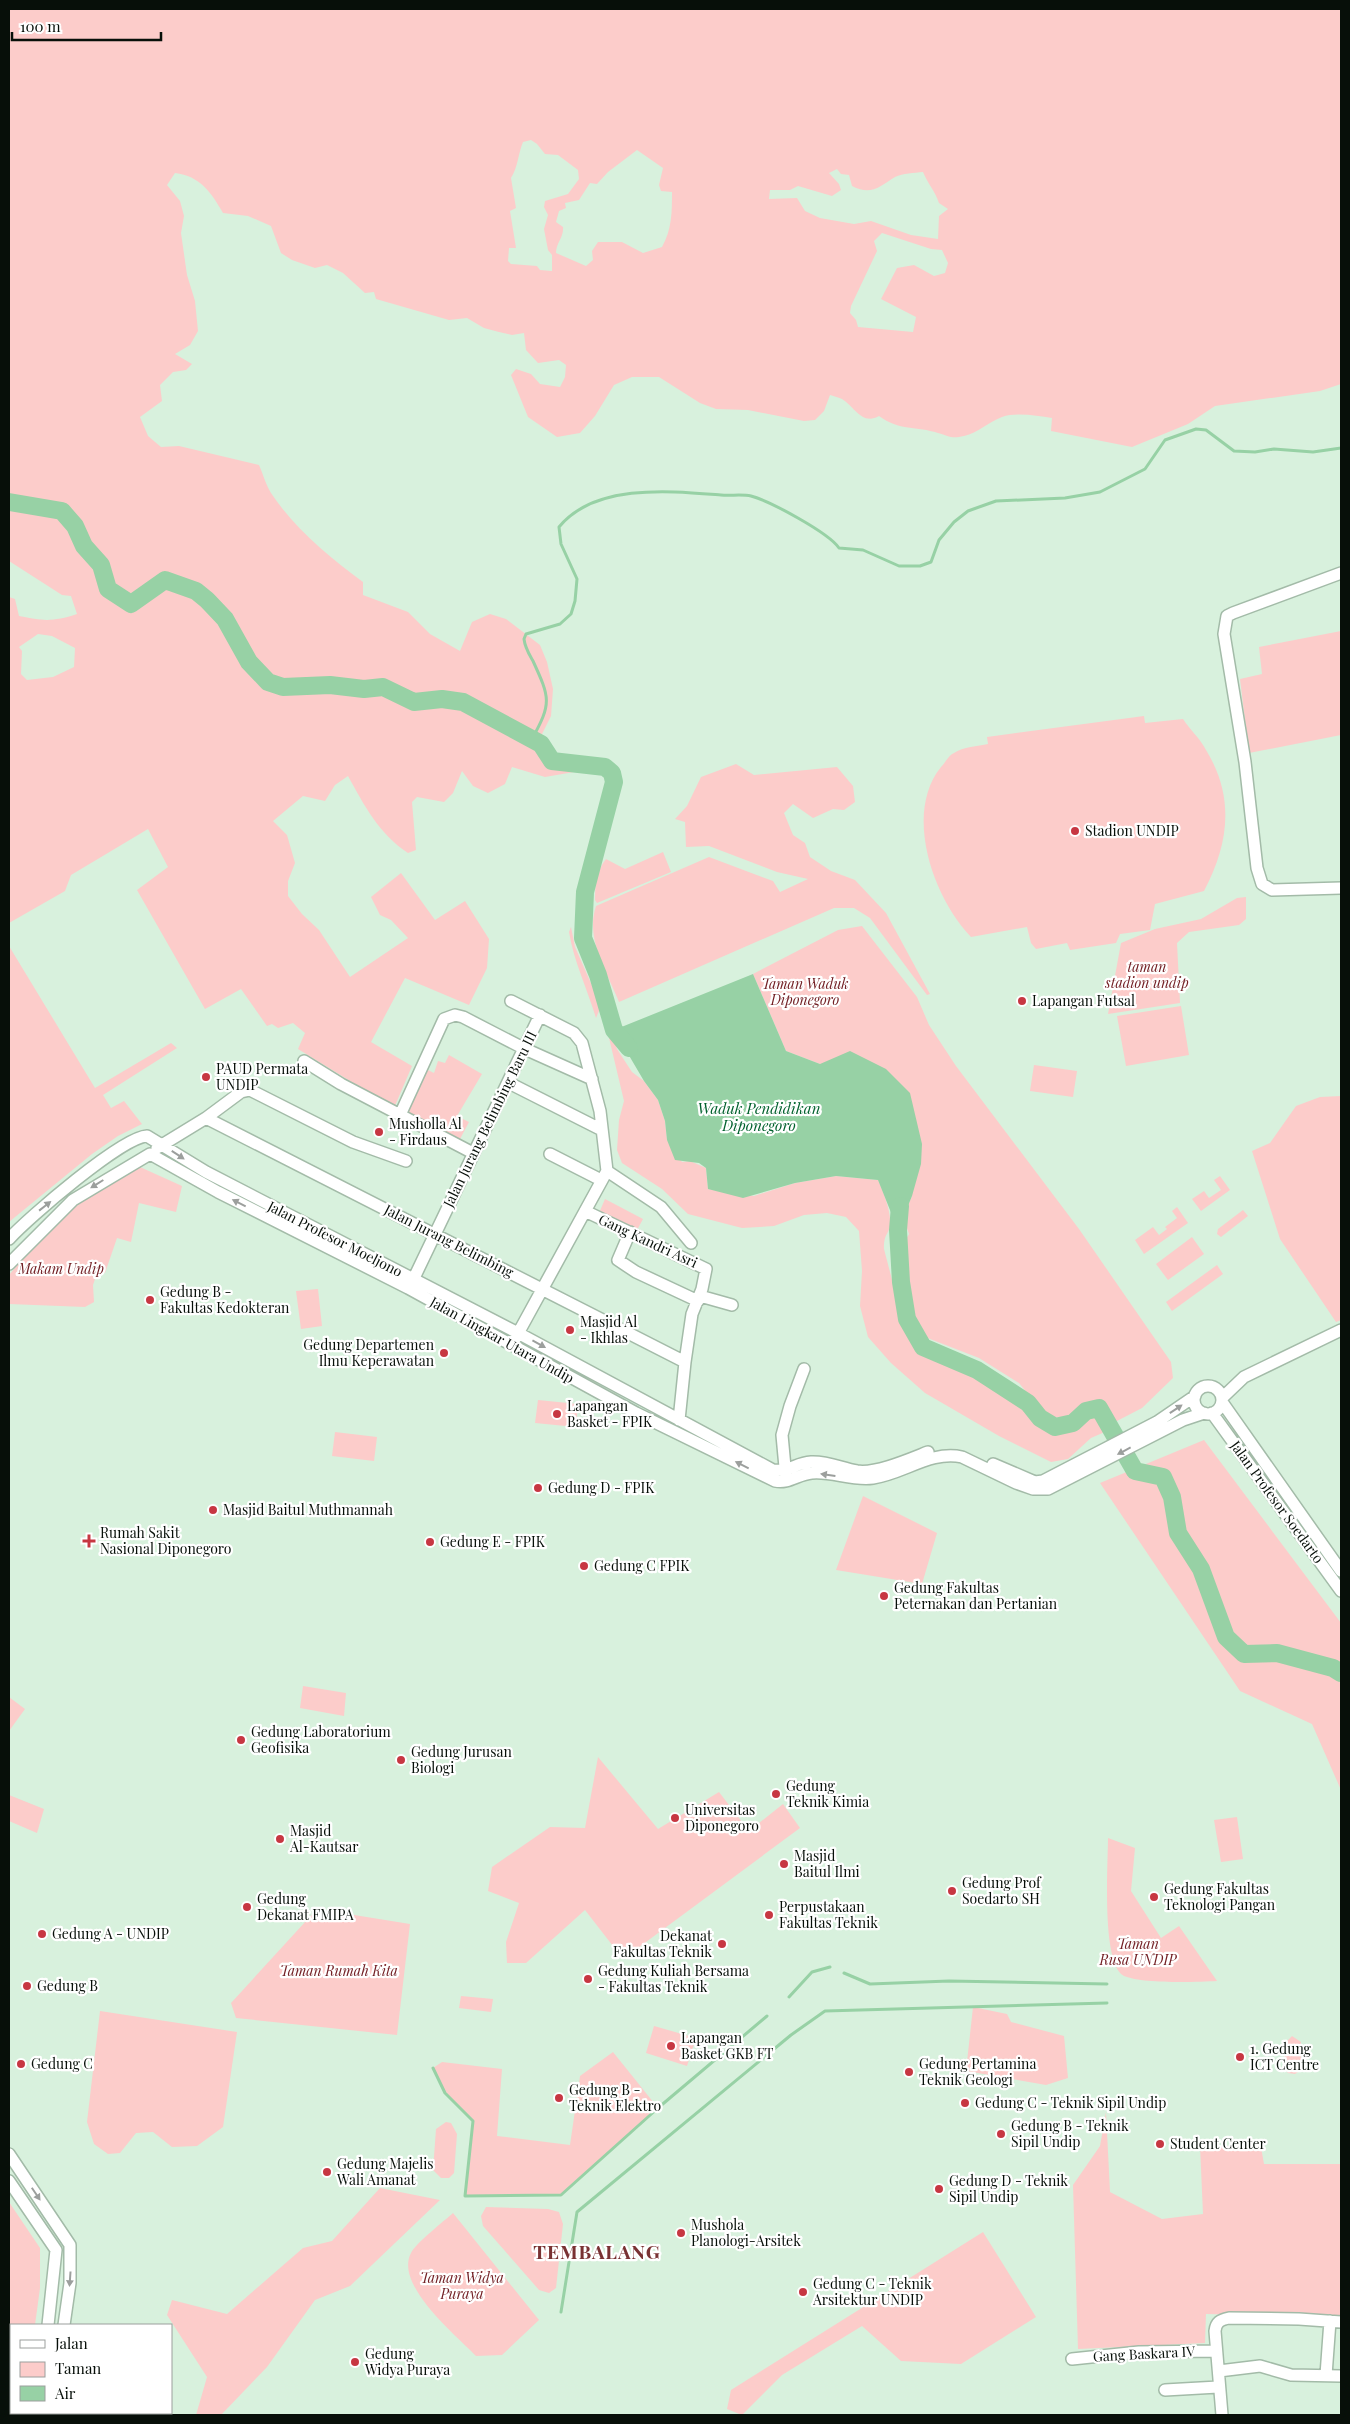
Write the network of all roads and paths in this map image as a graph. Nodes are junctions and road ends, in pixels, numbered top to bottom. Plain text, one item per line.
1 (1341, 574) edge
2 (1341, 888) edge
3 (511, 1001) dead end
4 (540, 1015) junction
5 (525, 1049) junction
6 (304, 1060) dead end
7 (592, 1079) junction
8 (509, 1083) junction
9 (400, 1115) junction
10 (206, 1118) junction
11 (602, 1130) junction
12 (161, 1144) junction
13 (473, 1153) junction
14 (150, 1154) junction
15 (550, 1154) dead end
16 (406, 1161) dead end
17 (604, 1175) junction
18 (585, 1211) junction
19 (630, 1232) junction
20 (434, 1233) junction
21 (9, 1239) edge
22 (691, 1243) dead end
23 (9, 1264) edge
24 (411, 1283) junction
25 (541, 1288) junction
26 (699, 1299) junction
27 (732, 1305) dead end
28 (1341, 1330) edge
29 (518, 1333) junction
30 (512, 1345) junction
31 (685, 1362) junction
32 (804, 1369) dead end
33 (1195, 1396) junction
34 (1220, 1396) junction
35 (1208, 1413) junction
36 (679, 1420) junction
37 (1162, 1425) junction
38 (786, 1477) junction
39 (1341, 1571) edge
40 (1341, 1591) edge
41 (9, 2154) edge
42 (9, 2181) edge
43 (1335, 2321) edge
44 (48, 2324) edge
45 (64, 2324) edge
46 (1216, 2351) junction
47 (1072, 2359) dead end
48 (1219, 2371) junction
49 (1326, 2375) junction
50 (1341, 2376) edge
51 (1218, 2387) junction
52 (1165, 2390) dead end
53 (1222, 2415) edge

1 - 2 street
3 - 4 street
4 - 5 street, Jalan Jurang Belimbing Baru III
4 - 7 street
5 - 7 street
5 - 8 street, Jalan Jurang Belimbing Baru III
5 - 9 street
6 - 9 street
7 - 11 street
8 - 11 street
8 - 13 street, Jalan Jurang Belimbing Baru III
9 - 13 street
10 - 12 street
10 - 16 street
10 - 20 street, Jalan Jurang Belimbing
11 - 17 street
12 - 14 street
21 -> 12 street, Jalan Profesor Moeljono
12 -> 24 street, Jalan Profesor Moeljono
13 - 20 street, Jalan Jurang Belimbing Baru III
14 -> 23 street
24 -> 14 street
15 - 17 street
17 - 18 street
17 - 22 street
18 - 19 street, Gang Kandri Asri
18 - 25 street
19 - 26 street, Gang Kandri Asri
19 - 26 street
20 - 24 street, Jalan Jurang Belimbing Baru III
20 - 25 street, Jalan Jurang Belimbing
24 - 29 street, Jalan Profesor Moeljono
24 - 30 street, Jalan Lingkar Utara Undip
25 - 29 street
25 - 31 street, Jalan Jurang Belimbing
26 - 27 street
26 - 31 street, Gang Kandri Asri
28 - 34 street
29 - 30 street
29 -> 36 street, Jalan Profesor Moeljono
38 -> 30 street, Jalan Lingkar Utara Undip
31 - 36 street
32 - 38 street
33 - 34 street
33 - 35 street
37 -> 33 street
34 - 35 street
34 - 39 street, Jalan Profesor Soedarto
35 - 37 street
35 - 40 street, Jalan Profesor Soedarto
36 - 38 street
37 - 38 street
41 -> 45 street
42 - 44 street
43 - 46 street
43 - 49 street
46 - 47 street, Gang Baskara IV
46 - 48 street
48 - 49 street
48 - 51 street
49 - 50 street
51 - 52 street
51 - 53 street

